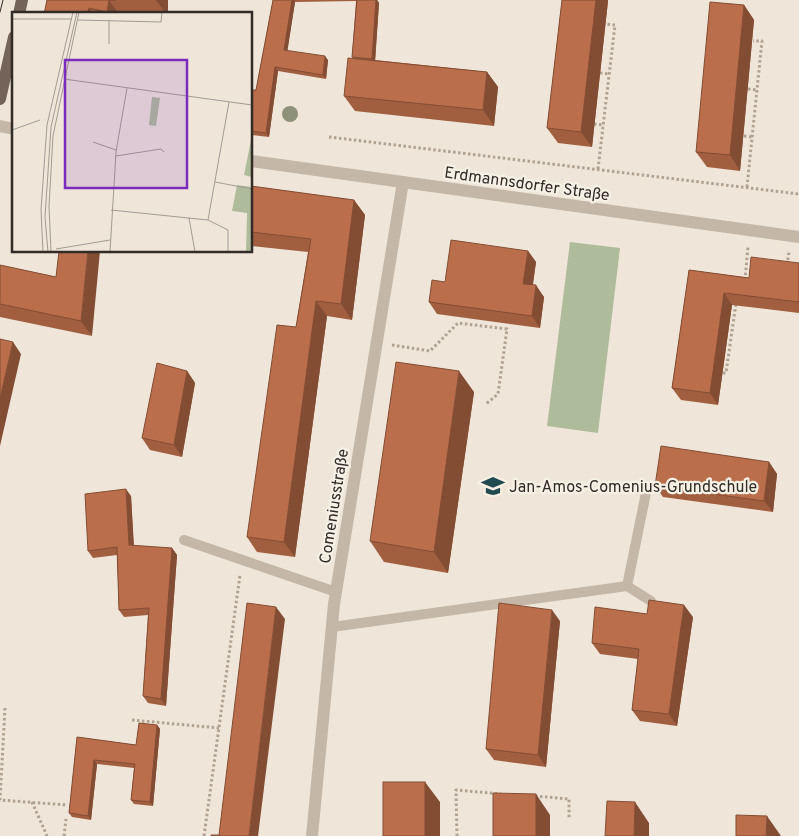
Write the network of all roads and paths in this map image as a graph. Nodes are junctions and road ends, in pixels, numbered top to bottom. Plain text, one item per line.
1 (606, 24) dead end
2 (753, 41) dead end
3 (12, 46) edge
4 (600, 73) dead end
5 (610, 74) junction
6 (748, 89) dead end
7 (757, 90) junction
8 (0, 99) edge
9 (594, 124) dead end
10 (604, 125) junction
11 (744, 136) dead end
12 (329, 137) dead end
13 (752, 137) junction
14 (252, 161) edge
15 (598, 170) junction
16 (403, 182) junction
17 (747, 187) junction
18 (799, 194) edge
19 (750, 230) junction
20 (799, 237) edge
21 (788, 258) dead end
22 (787, 272) edge
23 (744, 288) edge
24 (737, 295) edge
25 (376, 342) junction
26 (723, 372) dead end
27 (486, 404) dead end
28 (647, 488) dead end
29 (184, 540) dead end
30 (242, 560) junction
31 (627, 586) junction
32 (336, 592) junction
33 (651, 601) edge
34 (332, 627) junction
35 (5, 708) dead end
36 (132, 720) dead end
37 (219, 728) junction
38 (503, 794) edge
39 (532, 796) edge
40 (32, 802) junction
41 (67, 805) dead end
42 (66, 819) dead end
43 (569, 819) dead end
44 (47, 836) edge
45 (64, 836) edge
46 (204, 836) edge
47 (312, 836) edge
48 (457, 836) edge

1 - 5 path
2 - 7 path
3 - 8 main road
4 - 5 path
5 - 10 path
6 - 7 path
7 - 13 path
9 - 10 path
10 - 15 path
11 - 13 path
12 - 15 path
13 - 17 path
14 - 16 street, Erdmannsdorfer Straße
15 - 17 path
16 - 19 street, Erdmannsdorfer Straße
16 - 25 street, Comeniusstraße
17 - 18 path
19 - 20 street, Erdmannsdorfer Straße
19 - 23 path
21 - 22 path
24 - 26 path
25 - 27 path
25 - 32 street, Comeniusstraße
28 - 31 lane
29 - 30 lane
30 - 32 lane
30 - 37 path
31 - 33 lane
31 - 34 lane
32 - 34 street, Comeniusstraße
34 - 47 street, Comeniusstraße
35 - 40 path
36 - 37 path
37 - 46 path
38 - 48 path
39 - 43 path
40 - 41 path
40 - 44 path
42 - 45 path

